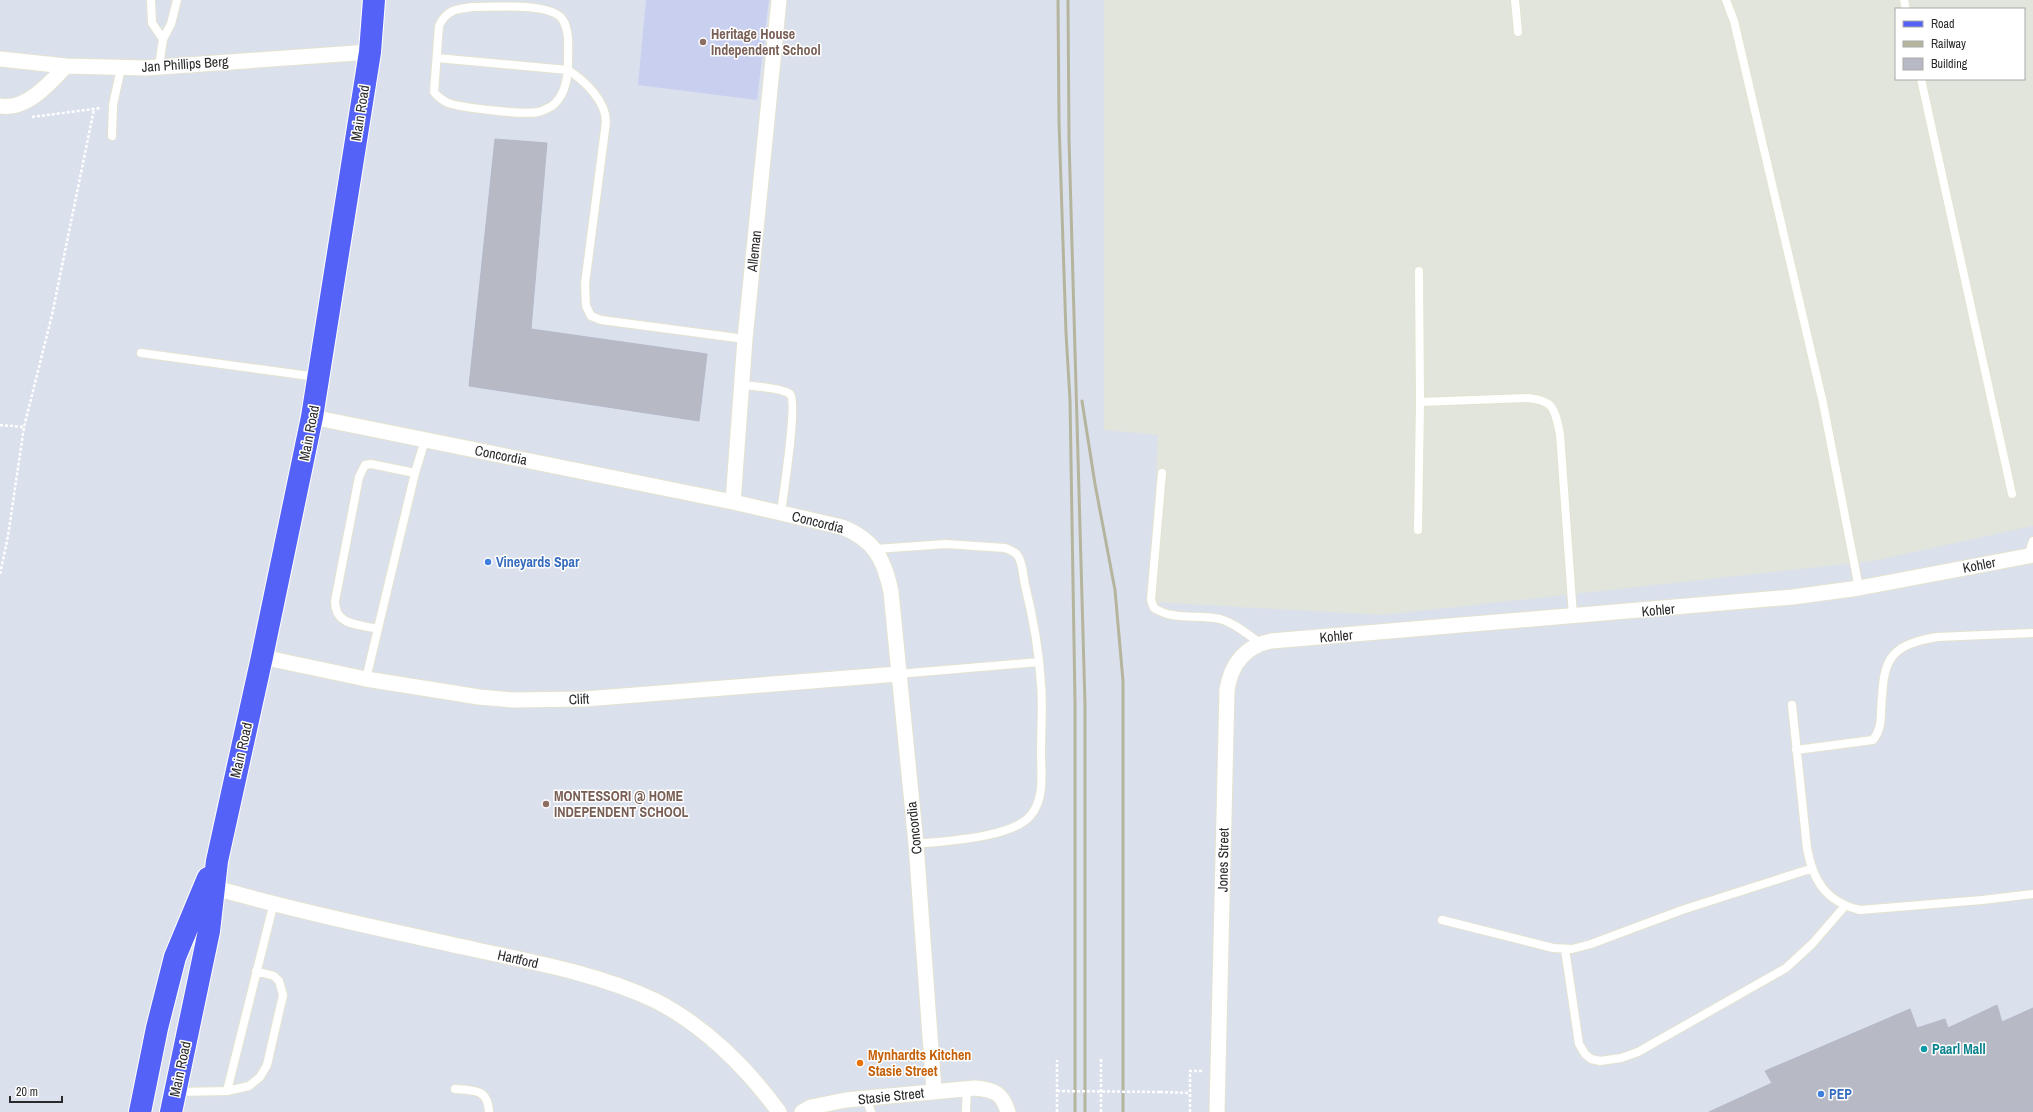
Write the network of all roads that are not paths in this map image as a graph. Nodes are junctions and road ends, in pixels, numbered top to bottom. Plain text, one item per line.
1 (150, 0) edge
2 (177, 0) edge
3 (374, 0) edge
4 (779, 0) edge
5 (1515, 0) edge
6 (1726, 0) edge
7 (1518, 32) dead end
8 (163, 39) junction
9 (370, 52) junction
10 (437, 58) junction
11 (0, 59) edge
12 (66, 66) junction
13 (158, 66) junction
14 (121, 68) junction
15 (568, 70) junction
16 (1922, 80) edge
17 (0, 106) edge
18 (112, 136) dead end
19 (1419, 271) dead end
20 (745, 339) junction
21 (141, 353) dead end
22 (319, 378) junction
23 (742, 385) junction
24 (1420, 402) junction
25 (312, 418) junction
26 (425, 440) junction
27 (415, 473) junction
28 (1162, 473) dead end
29 (2012, 494) dead end
30 (733, 502) junction
31 (780, 512) junction
32 (1418, 530) dead end
33 (2033, 541) edge
34 (876, 549) junction
35 (2030, 555) edge
36 (1860, 588) junction
37 (1573, 616) junction
38 (378, 629) junction
39 (2033, 633) edge
40 (1281, 640) joint
41 (1260, 643) junction
42 (262, 656) junction
43 (1039, 662) junction
44 (898, 674) junction
45 (366, 679) junction
46 (1792, 705) dead end
47 (1796, 750) junction
48 (916, 844) junction
49 (1810, 869) junction
50 (210, 887) junction
51 (2033, 894) edge
52 (274, 902) junction
53 (1845, 906) junction
54 (1442, 920) dead end
55 (1565, 949) junction
56 (256, 971) junction
57 (967, 1088) junction
58 (455, 1089) dead end
59 (227, 1091) junction
60 (934, 1091) junction
61 (174, 1102) edge
62 (869, 1105) edge
63 (140, 1112) edge
64 (489, 1112) edge
65 (779, 1112) edge
66 (802, 1112) edge
67 (966, 1112) edge
68 (1008, 1112) edge
69 (1217, 1112) edge

1 - 8 lane
2 - 8 lane
3 - 9 main road, Main Road
4 - 20 street, Alleman
5 - 7 lane
6 - 36 lane
8 - 13 lane
9 - 13 street, Jan Phillips Berg
9 - 22 main road, Main Road
10 - 15 lane
10 - 15 lane
10 - 15 lane
11 - 12 street, Jan Phillips Berg
12 - 14 street, Jan Phillips Berg
12 - 17 street
13 - 14 street, Jan Phillips Berg
14 - 18 lane
15 - 20 lane
16 - 29 lane
19 - 24 lane
20 - 23 street, Alleman
21 - 22 lane
22 - 25 main road, Main Road
23 - 30 street, Alleman
23 - 31 lane
24 - 32 lane
24 - 37 lane
25 - 26 street, Concordia
25 - 42 main road, Main Road
26 - 27 lane
26 - 30 street, Concordia
27 - 38 lane
27 - 38 lane
28 - 41 lane
30 - 31 street, Concordia
31 - 34 street, Concordia
33 - 35 lane
34 - 43 lane
34 - 44 street, Concordia
35 - 36 street, Kohler
36 - 37 street, Kohler
37 - 40 street, Kohler
38 - 45 lane
39 - 47 lane
40 - 41 street, Jones Street
41 - 69 street, Jones Street
42 - 45 street, Clift
42 - 50 main road, Main Road
43 - 44 lane
43 - 48 lane
44 - 45 street, Clift
44 - 48 street, Concordia
46 - 47 lane
47 - 49 lane
48 - 60 street, Concordia
49 - 53 lane
49 - 55 lane
50 - 52 street, Hartford
50 - 61 main road, Main Road
50 - 63 main road, Main Road
51 - 53 lane
52 - 56 lane
52 - 65 street, Hartford
53 - 55 lane
54 - 55 lane
56 - 59 lane
56 - 59 lane
57 - 60 street, Stasie Street
57 - 67 lane
57 - 68 street, Stasie Street
58 - 64 lane
59 - 61 lane
60 - 62 street, Stasie Street
62 - 66 street, Stasie Street

